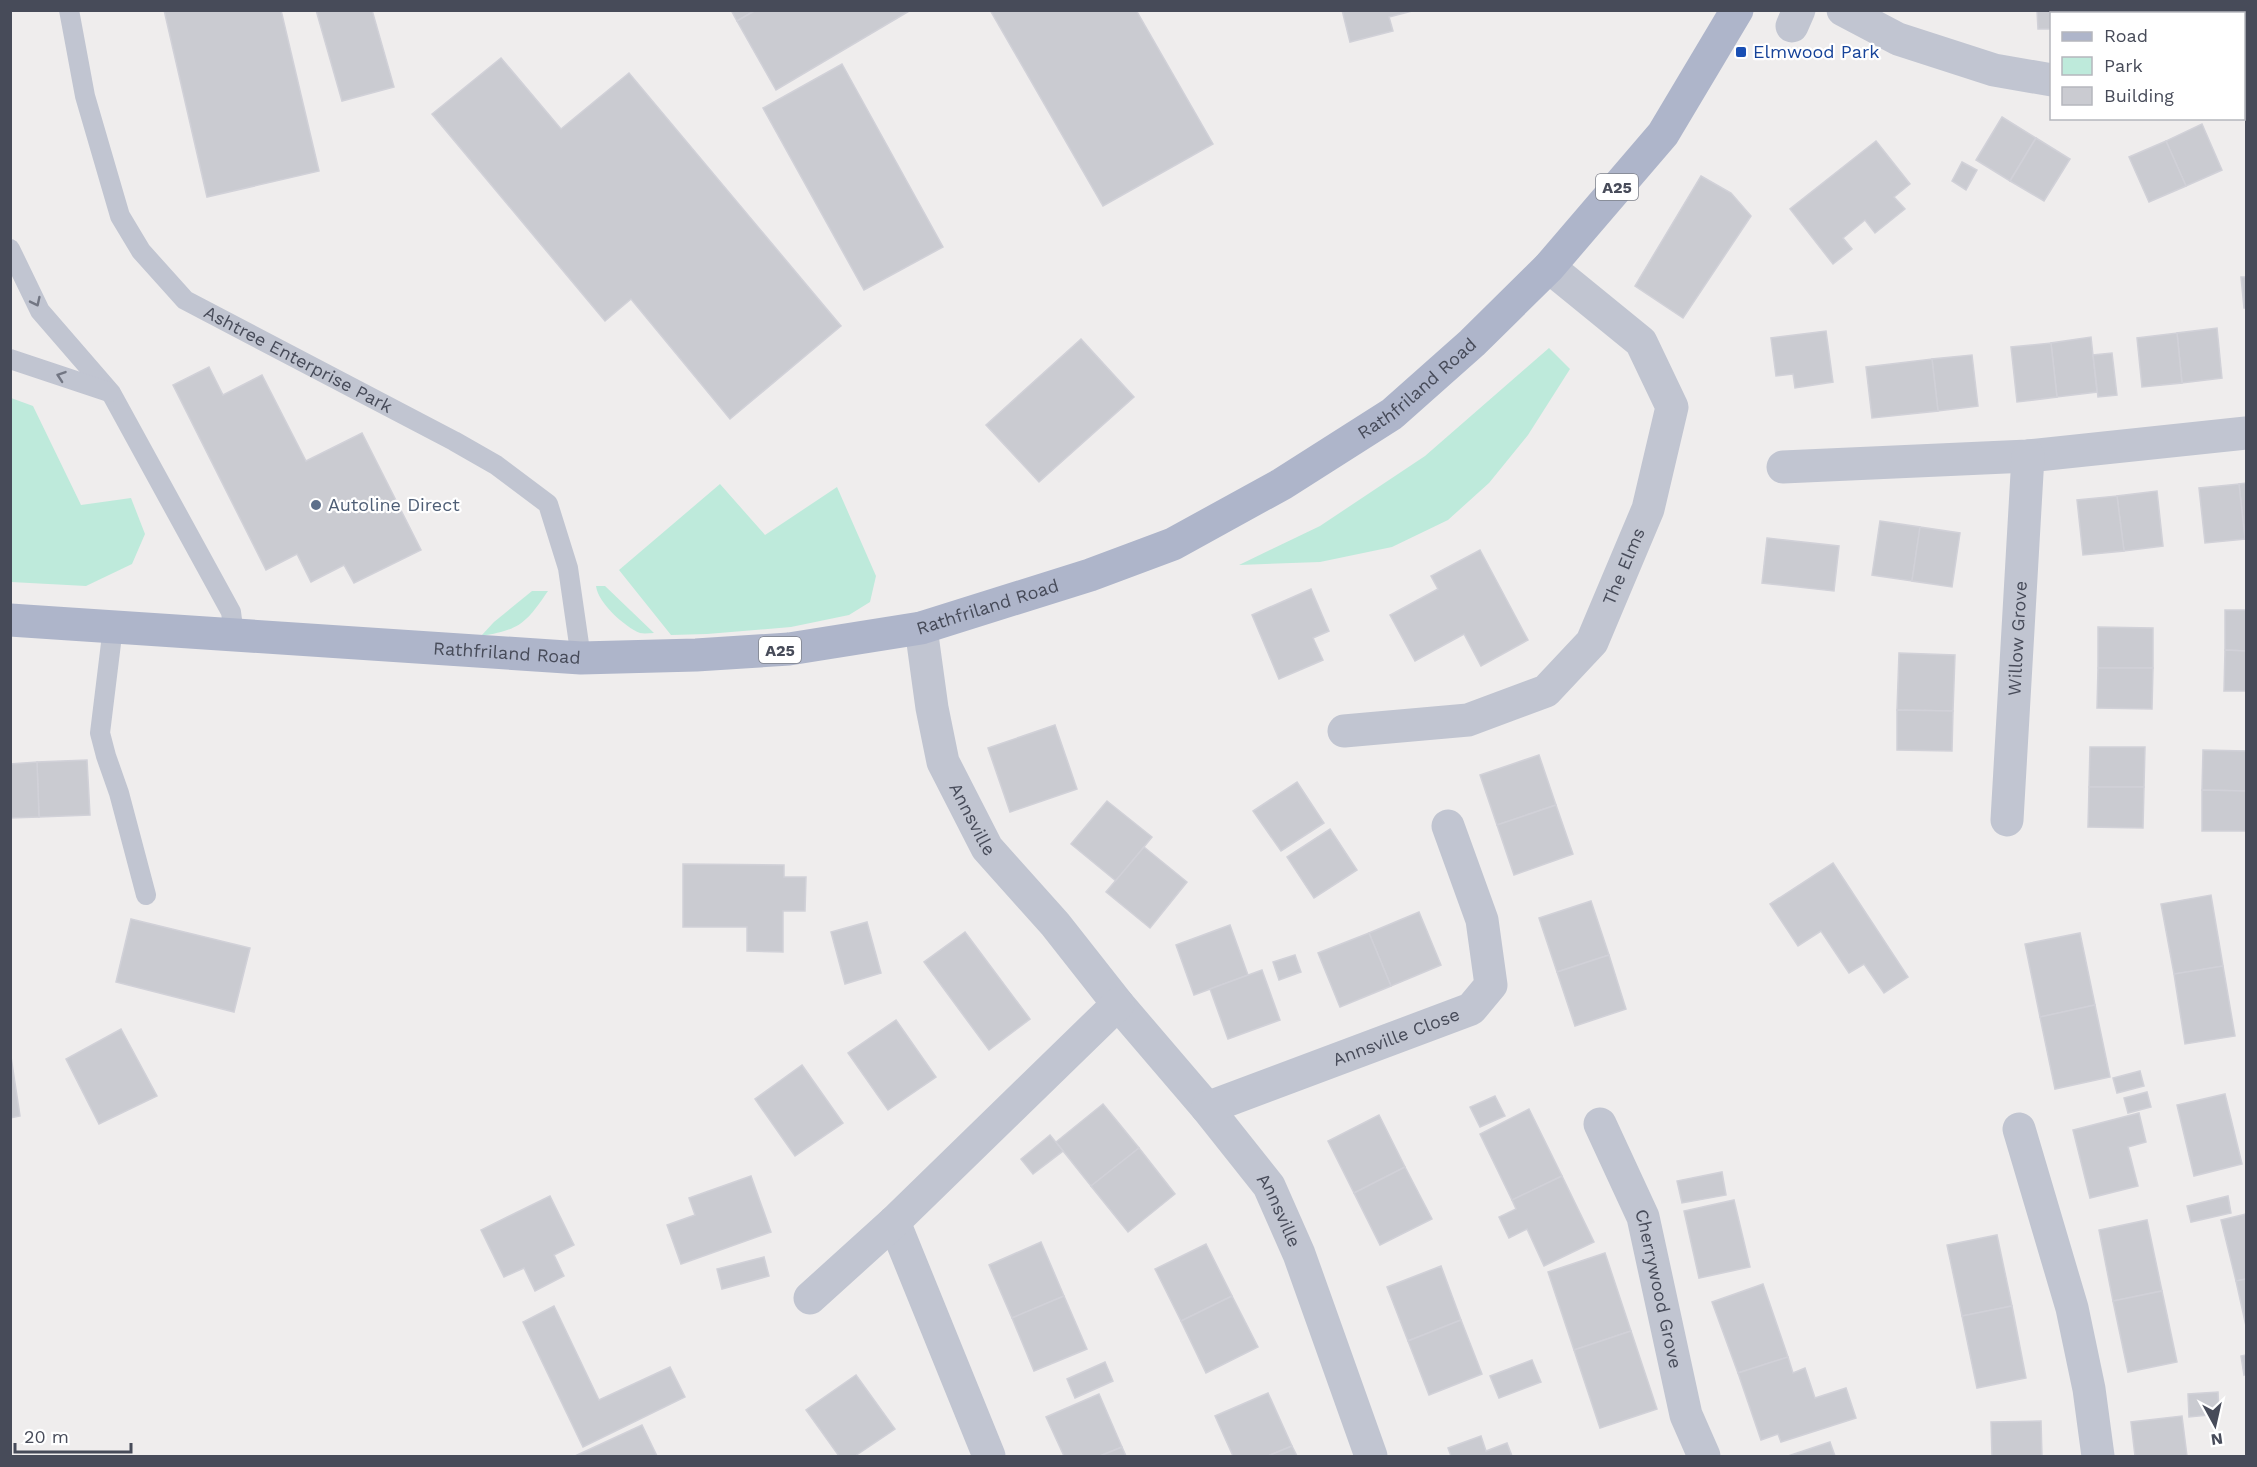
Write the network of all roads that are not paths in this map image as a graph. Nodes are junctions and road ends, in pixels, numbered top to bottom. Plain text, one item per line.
1 (69, 10) edge
2 (1737, 10) edge
3 (1843, 10) edge
4 (2050, 80) edge
5 (10, 249) edge
6 (1549, 267) junction
7 (10, 358) edge
8 (111, 393) junction
9 (2247, 433) edge
10 (2028, 456) junction
11 (1783, 467) dead end
12 (10, 620) edge
13 (113, 627) junction
14 (921, 628) junction
15 (234, 635) junction
16 (581, 658) junction
17 (1344, 732) dead end
18 (2007, 820) dead end
19 (1448, 826) dead end
20 (146, 895) dead end
21 (1118, 1004) junction
22 (1207, 1108) junction
23 (1600, 1124) dead end
24 (2019, 1129) dead end
25 (894, 1222) junction
26 (810, 1298) dead end
27 (989, 1456) edge
28 (1371, 1456) edge
29 (1704, 1456) edge
30 (2098, 1456) edge

1 - 16 lane, Ashtree Enterprise Park
2 - 6 main road, Rathfriland Road / A25
3 - 4 street
5 -> 8 lane
6 - 14 main road, Rathfriland Road / A25
6 - 17 street, The Elms
8 -> 7 lane
8 - 15 lane
9 - 10 street
10 - 11 street
10 - 18 street, Willow Grove
12 - 13 main road, Rathfriland Road / A25
13 - 15 main road, Rathfriland Road / A25
13 - 20 lane
14 - 16 main road, Rathfriland Road / A25
14 - 21 street, Annsville
15 - 16 main road, Rathfriland Road / A25
19 - 22 street, Annsville Close
21 - 22 street, Annsville
21 - 25 street
22 - 28 street, Annsville
23 - 29 street, Cherrywood Grove
24 - 30 street
25 - 26 street
25 - 27 street

